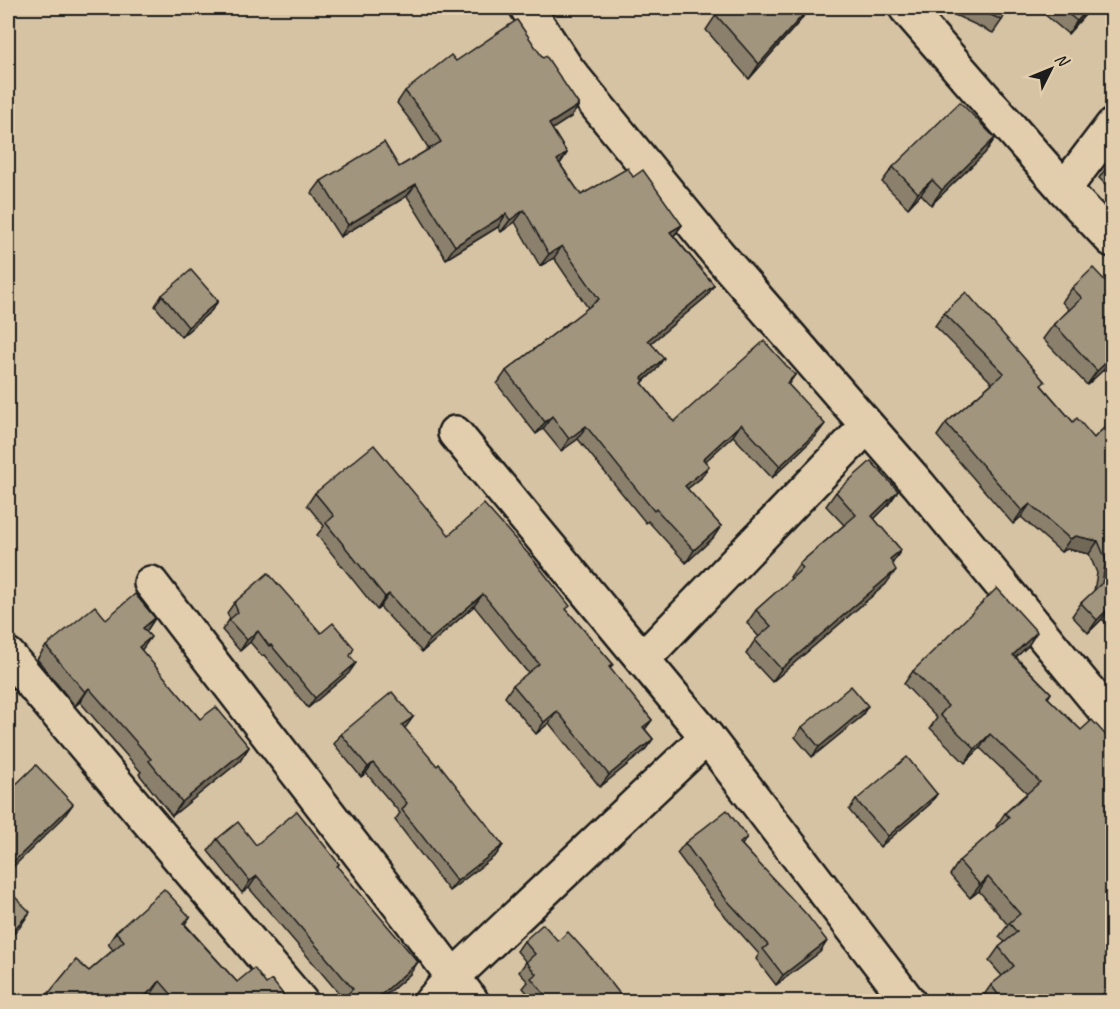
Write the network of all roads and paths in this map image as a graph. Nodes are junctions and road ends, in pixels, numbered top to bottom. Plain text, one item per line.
1 (527, 8) edge
2 (906, 8) edge
3 (1113, 126) edge
4 (1064, 189) junction
5 (1113, 240) edge
6 (867, 426) junction
7 (455, 433) dead end
8 (151, 584) dead end
9 (8, 655) edge
10 (643, 659) junction
11 (1113, 719) edge
12 (707, 737) junction
13 (462, 989) edge
14 (301, 1002) edge
15 (431, 1002) edge
16 (909, 1002) edge

1 - 6 street
2 - 4 street
3 - 4 street
4 - 5 street
6 - 10 street
6 - 11 street
7 - 10 street
8 - 13 street
9 - 14 street
10 - 12 street
12 - 13 street
12 - 16 street
13 - 15 street

